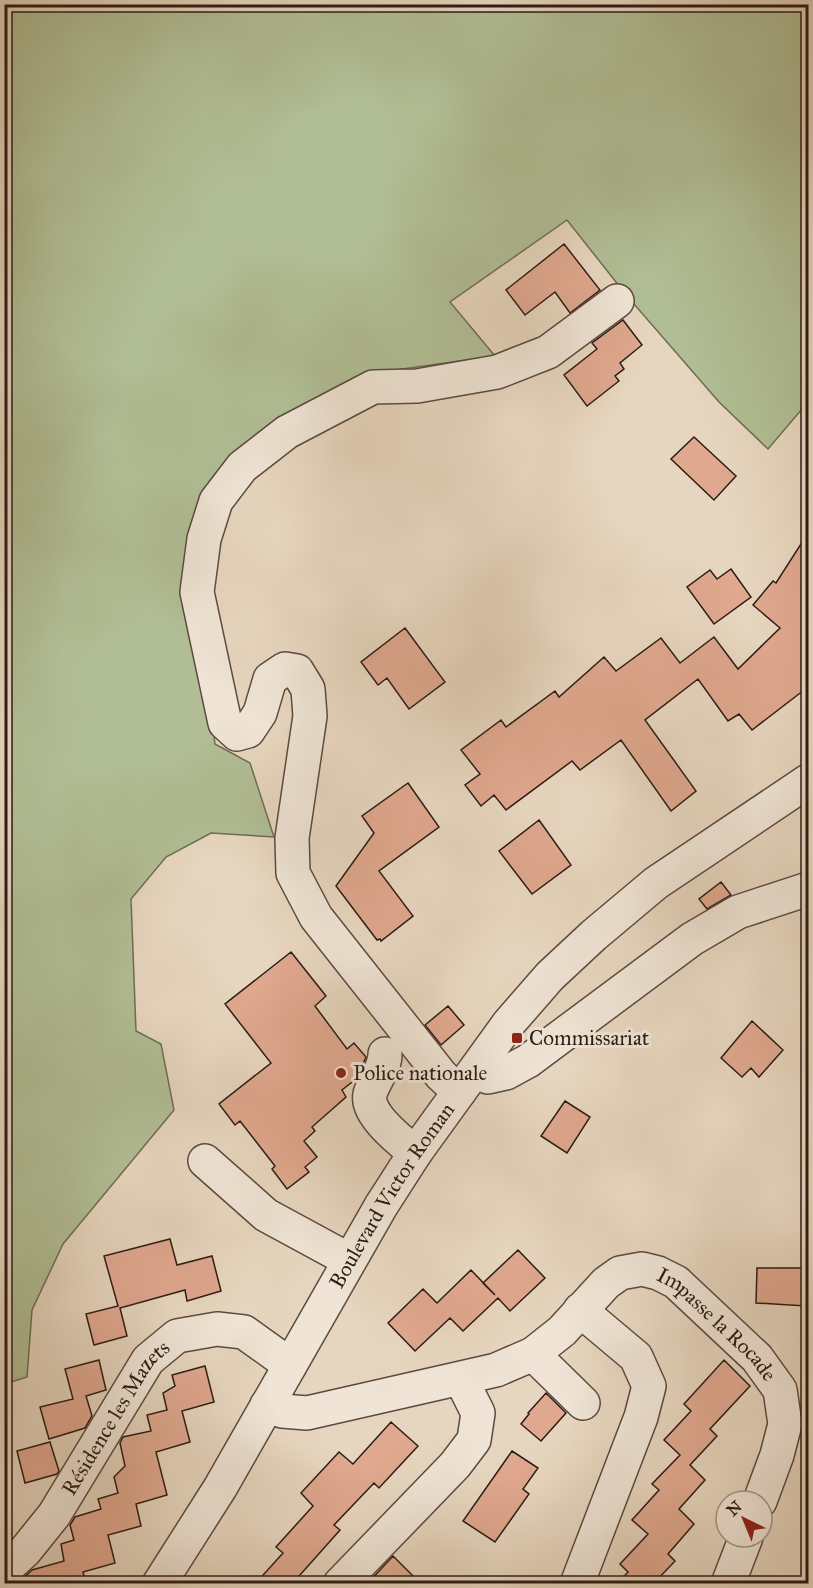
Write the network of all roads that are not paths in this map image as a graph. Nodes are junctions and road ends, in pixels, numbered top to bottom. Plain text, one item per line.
1 (616, 301) dead end
2 (808, 781) edge
3 (808, 890) edge
4 (385, 1054) dead end
5 (468, 1080) junction
6 (416, 1154) junction
7 (205, 1161) dead end
8 (350, 1260) junction
9 (580, 1310) junction
10 (533, 1354) junction
11 (290, 1365) junction
12 (461, 1379) junction
13 (583, 1404) dead end
14 (267, 1406) junction
15 (764, 1489) edge
16 (741, 1549) edge
17 (4, 1570) edge
18 (159, 1584) edge
19 (340, 1584) edge
20 (577, 1584) edge
21 (728, 1584) edge

1 - 5 street
2 - 5 street, Boulevard Victor Roman
3 - 5 street
4 - 6 street
5 - 6 street, Boulevard Victor Roman
6 - 8 street, Boulevard Victor Roman
7 - 8 street
8 - 11 street, Boulevard Victor Roman
9 - 10 street, Impasse la Rocade
9 - 15 street, Impasse la Rocade
9 - 20 street
10 - 12 street, Impasse la Rocade
10 - 13 street
11 - 14 street, Boulevard Victor Roman
11 - 17 street, Résidence les Mazets
12 - 14 street, Impasse la Rocade
12 - 19 street
14 - 18 street, Boulevard Victor Roman
16 - 21 street

